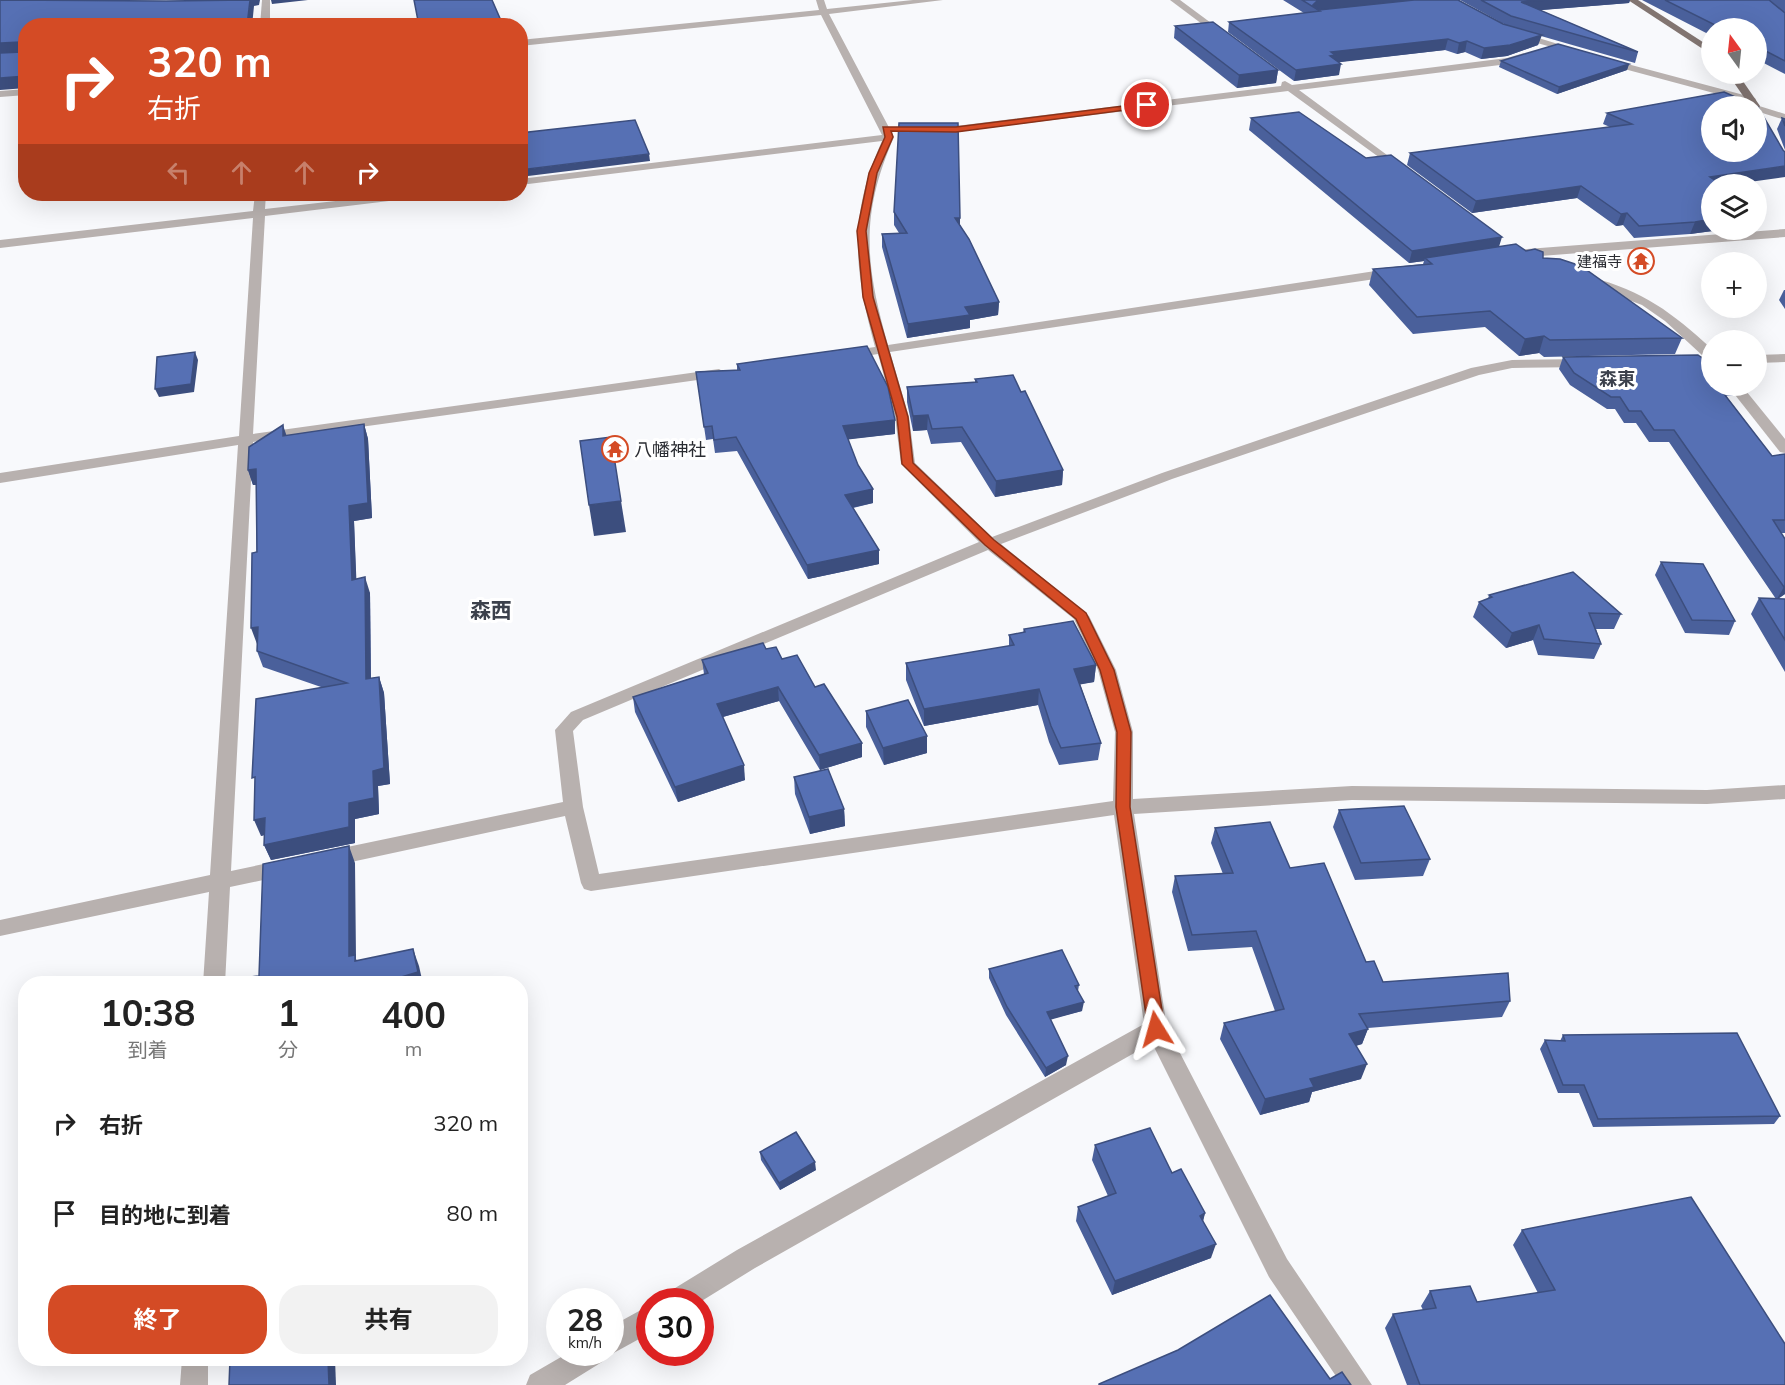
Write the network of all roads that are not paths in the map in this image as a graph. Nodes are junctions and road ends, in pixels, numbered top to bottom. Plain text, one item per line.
1 (266, 0) edge
2 (820, 0) edge
3 (939, 0) edge
4 (1174, 0) edge
5 (1632, 0) edge
6 (824, 12) junction
7 (265, 18) edge
8 (1503, 30) edge
9 (528, 42) edge
10 (1555, 45) junction
11 (1701, 45) edge
12 (1237, 46) edge
13 (1285, 84) junction
14 (18, 93) edge
15 (0, 94) edge
16 (1722, 96) edge
17 (1767, 110) edge
18 (1785, 117) edge
19 (921, 129) edge
20 (891, 131) junction
21 (1413, 179) edge
22 (528, 181) edge
23 (260, 201) edge
24 (362, 201) edge
25 (260, 213) junction
26 (1785, 233) edge
27 (0, 244) edge
28 (1548, 265) edge
29 (1411, 270) edge
30 (1580, 277) edge
31 (1701, 348) edge
32 (881, 350) junction
33 (834, 357) edge
34 (1785, 358) edge
35 (1701, 359) edge
36 (1767, 359) edge
37 (1665, 361) edge
38 (1606, 362) edge
39 (729, 371) edge
40 (1743, 396) edge
41 (246, 439) junction
42 (1785, 450) edge
43 (0, 478) edge
44 (990, 543) junction
45 (1785, 792) edge
46 (573, 807) junction
47 (1123, 807) junction
48 (219, 882) junction
49 (0, 928) edge
50 (214, 976) edge
51 (1156, 1029) junction
52 (699, 1288) edge
53 (195, 1366) edge
54 (571, 1366) edge
55 (194, 1385) edge
56 (540, 1385) edge
57 (1358, 1385) edge

1 - 7 street
2 - 6 street
3 - 6 street
4 - 12 street
5 - 11 main road
6 - 9 street
6 - 20 street
8 - 10 street
10 - 13 street
10 - 16 street
13 - 19 street
13 - 21 street
14 - 15 street
17 - 18 street
20 - 22 street
20 - 32 street
23 - 25 street
24 - 25 street
25 - 27 street
25 - 41 street
26 - 28 street
29 - 32 street
30 - 31 street
32 - 33 street
32 - 44 street
34 - 36 street
35 - 37 street
38 - 44 street
39 - 41 street
40 - 42 street
41 - 43 street
41 - 48 street
44 - 46 street
44 - 47 street
45 - 47 street
46 - 47 street
46 - 48 street
47 - 51 street
48 - 49 street
48 - 50 street
51 - 52 street
51 - 57 street
53 - 55 street
54 - 56 street

